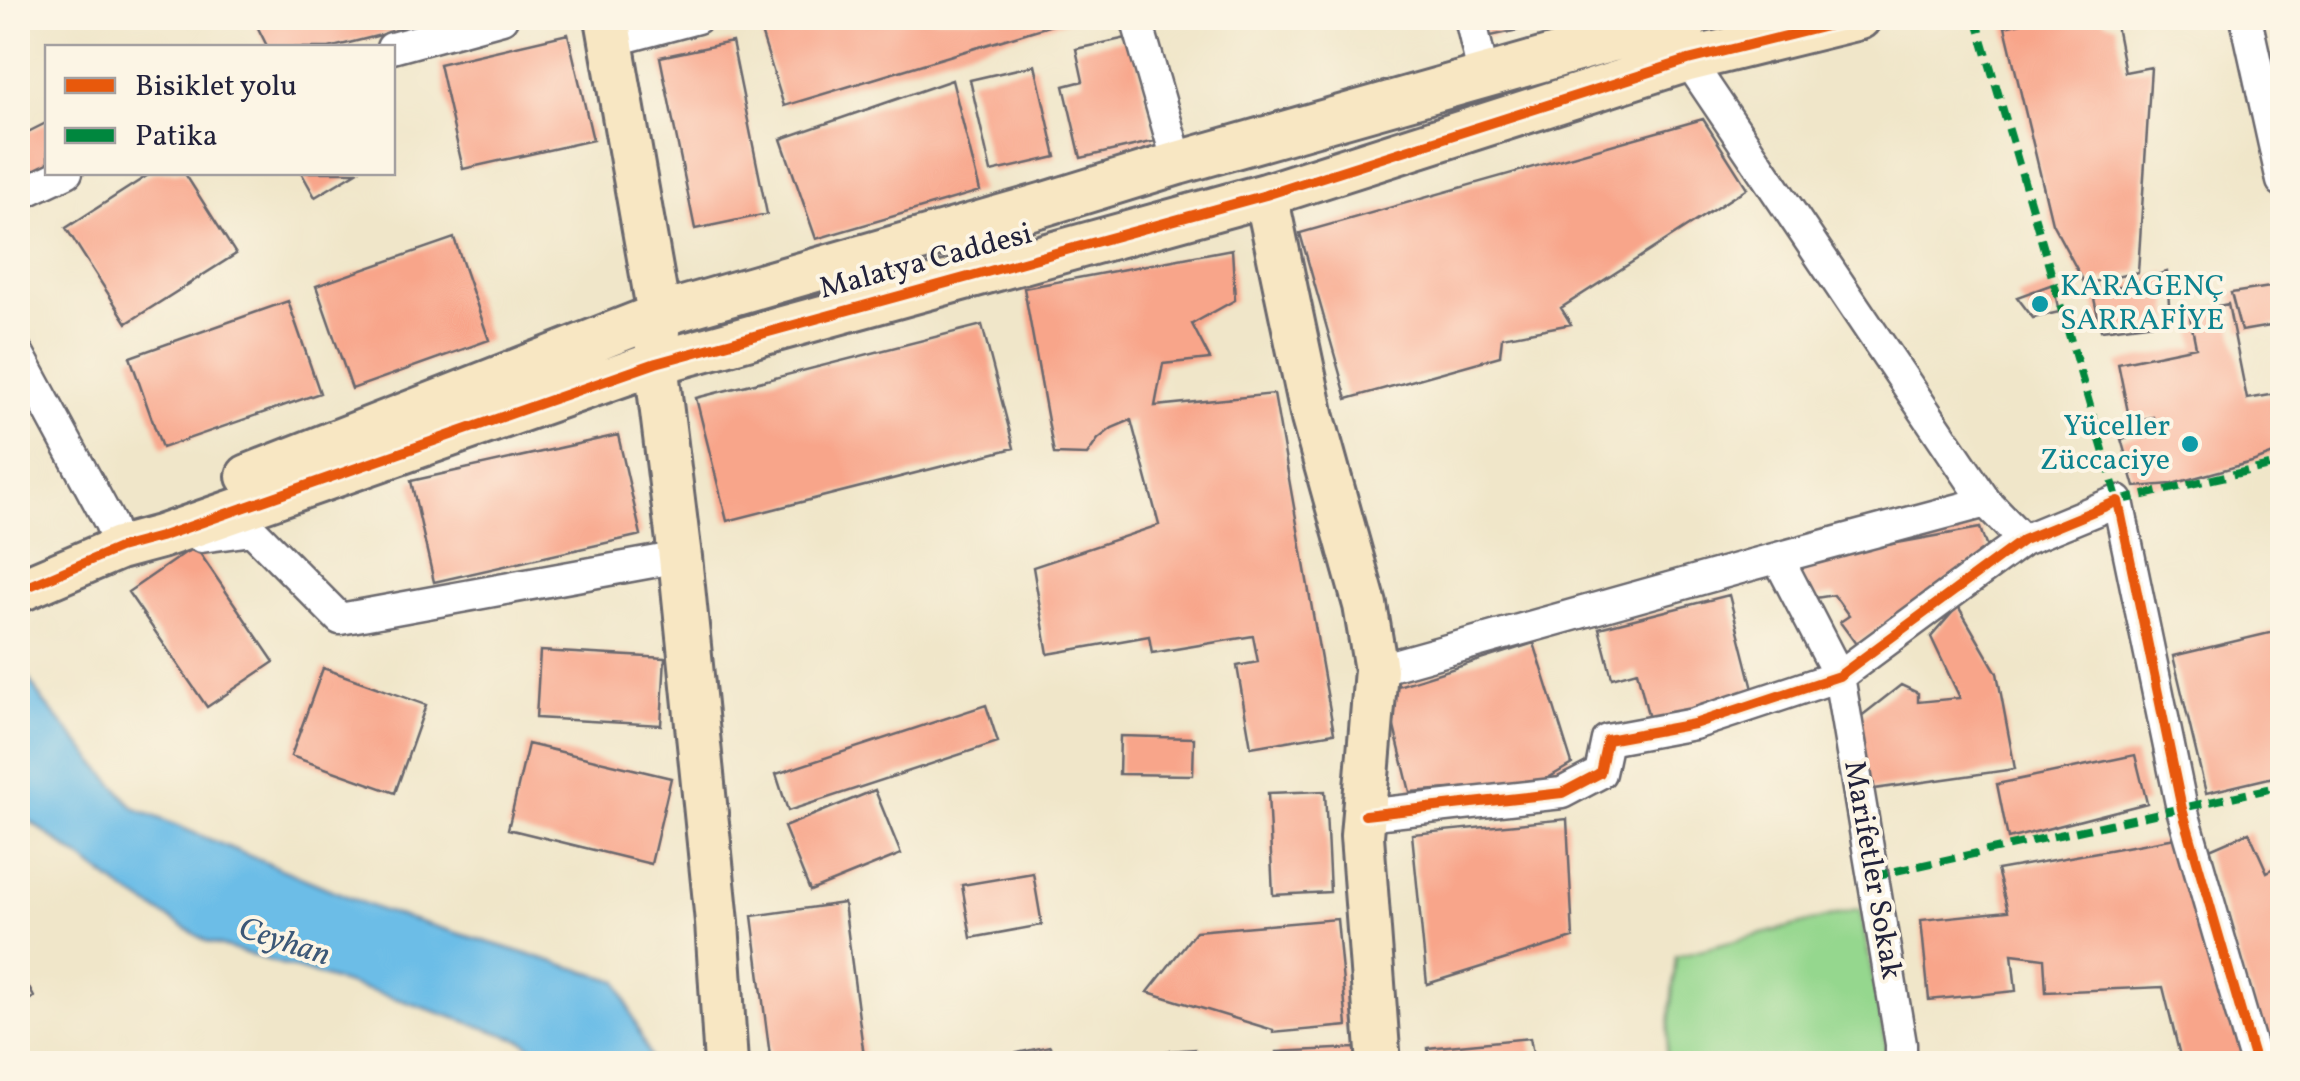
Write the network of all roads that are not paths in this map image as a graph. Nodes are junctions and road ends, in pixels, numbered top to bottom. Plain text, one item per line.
1 (502, 18) edge
2 (697, 18) edge
3 (1136, 18) edge
4 (1470, 18) edge
5 (1859, 18) edge
6 (2246, 18) edge
7 (457, 22) edge
8 (609, 29) edge
9 (1684, 29) edge
10 (395, 47) edge
11 (1484, 77) junction
12 (1178, 163) junction
13 (61, 175) edge
14 (2282, 181) edge
15 (1266, 195) junction
16 (18, 196) edge
17 (659, 316) junction
18 (18, 353) edge
19 (656, 362) junction
20 (1986, 502) junction
21 (114, 536) junction
22 (2023, 540) junction
23 (680, 557) junction
24 (1778, 558) junction
25 (18, 590) edge
26 (1376, 670) junction
27 (1840, 676) junction
28 (1365, 816) junction
29 (726, 1064) edge
30 (1379, 1064) edge
31 (1901, 1064) edge
32 (2256, 1064) edge

1 - 7 street
2 - 8 street
3 - 12 street
4 - 11 street
5 - 9 street, Malatya Caddesi
6 - 14 street
7 - 10 street
8 - 17 street
9 - 11 street
9 - 15 street, Malatya Caddesi
9 - 20 street
11 - 12 street
12 - 17 street
13 - 16 street
15 - 19 street, Malatya Caddesi
15 - 26 street
17 - 19 street
17 - 21 street
18 - 21 street
19 - 21 street, Malatya Caddesi
19 - 23 street
20 - 22 street
20 - 24 street
21 - 23 street
21 - 25 street
22 - 27 street
22 - 32 street
23 - 29 street
24 - 26 street
24 - 27 street, Marifetler Sokak
26 - 28 street
27 - 28 street
27 - 31 street, Marifetler Sokak
28 - 30 street

